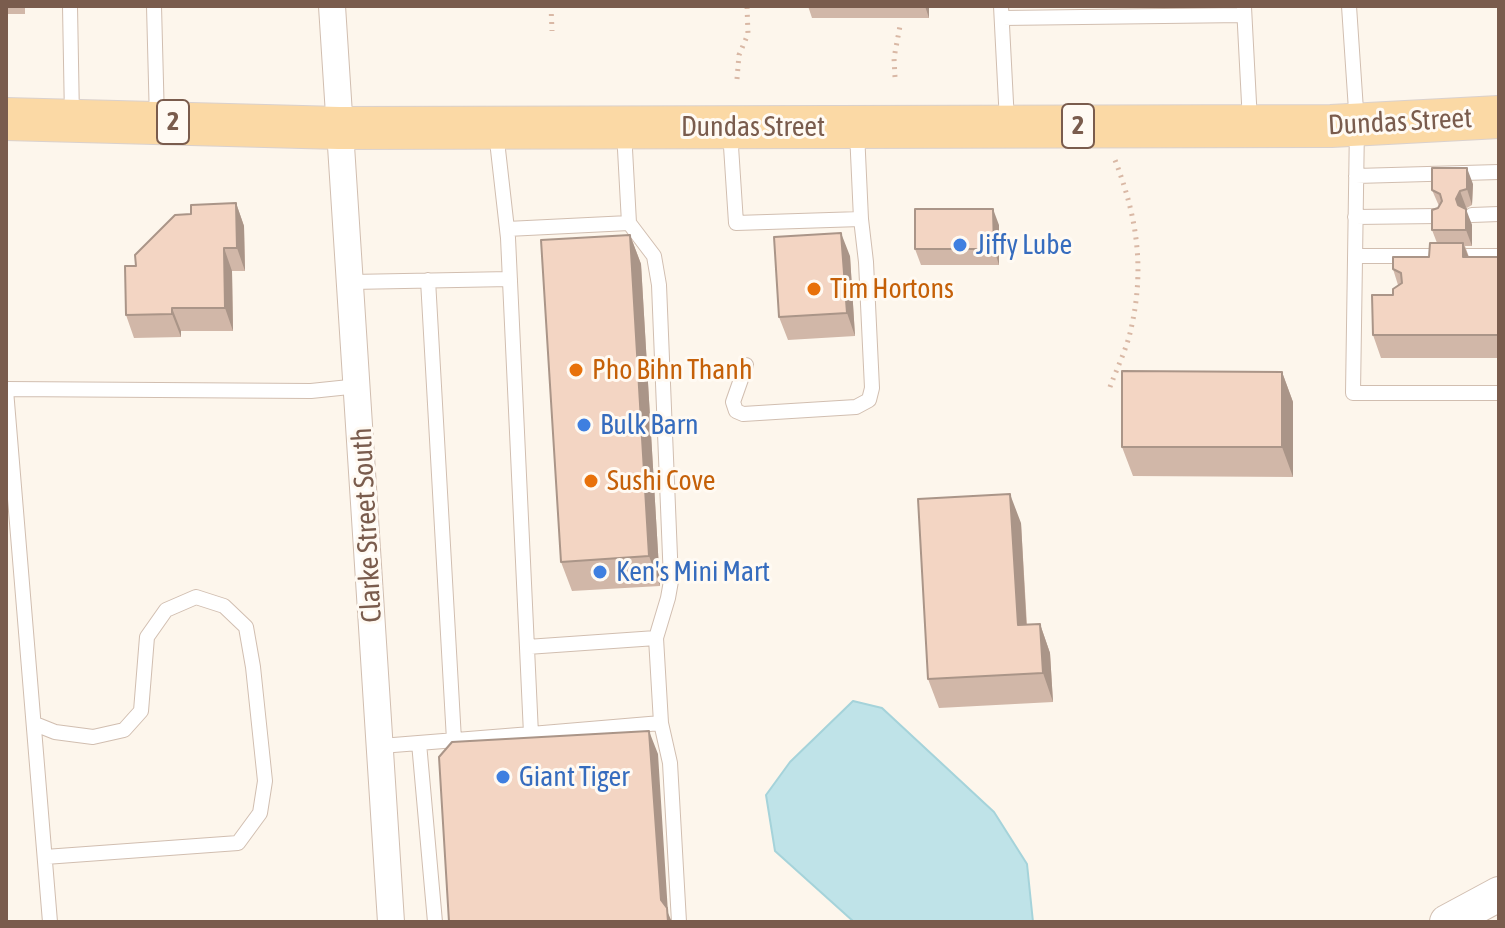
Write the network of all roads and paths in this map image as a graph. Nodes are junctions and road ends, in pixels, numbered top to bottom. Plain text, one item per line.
1 (70, 6) edge
2 (154, 6) edge
3 (332, 6) edge
4 (551, 6) edge
5 (747, 6) edge
6 (1349, 6) edge
7 (1244, 10) edge
8 (1002, 12) edge
9 (900, 26) dead end
10 (552, 31) dead end
11 (895, 77) dead end
12 (737, 79) dead end
13 (1499, 117) edge
14 (6, 119) edge
15 (72, 120) junction
16 (157, 121) junction
17 (1357, 125) junction
18 (1007, 126) junction
19 (1102, 126) junction
20 (1250, 126) junction
21 (495, 127) junction
22 (624, 127) junction
23 (730, 127) junction
24 (857, 127) junction
25 (339, 128) junction
26 (1499, 172) edge
27 (1356, 176) junction
28 (1499, 214) edge
29 (1472, 215) dead end
30 (1438, 216) edge
31 (1355, 217) junction
32 (861, 219) junction
33 (629, 223) junction
34 (507, 229) junction
35 (1355, 256) junction
36 (1499, 256) edge
37 (510, 279) junction
38 (428, 280) junction
39 (351, 282) junction
40 (746, 365) dead end
41 (359, 386) junction
42 (1110, 387) dead end
43 (6, 390) edge
44 (1499, 393) edge
45 (656, 638) junction
46 (527, 647) junction
47 (661, 723) junction
48 (35, 724) junction
49 (531, 734) junction
50 (454, 740) junction
51 (419, 743) junction
52 (381, 746) junction
53 (45, 857) junction
54 (1499, 894) edge
55 (50, 922) edge
56 (391, 922) edge
57 (435, 922) edge
58 (679, 922) edge
59 (1447, 922) edge

1 - 15 lane
2 - 16 lane
3 - 25 street, Clarke Street South
4 - 10 path
5 - 12 path
6 - 17 lane
7 - 8 lane
7 - 20 lane
8 - 18 lane
9 - 11 path
13 - 17 main road, Dundas Street / 2
14 - 15 main road, Dundas Street / 2
15 - 16 main road, Dundas Street / 2
16 - 25 main road, Dundas Street / 2
17 - 20 main road, Dundas Street / 2
17 - 27 lane
18 - 19 main road, Dundas Street / 2
18 - 24 main road, Dundas Street / 2
19 - 20 main road, Dundas Street / 2
19 - 42 path
21 - 22 main road, Dundas Street / 2
21 - 25 main road, Dundas Street / 2
21 - 34 lane
22 - 23 main road, Dundas Street / 2
22 - 33 lane
23 - 24 main road, Dundas Street / 2
23 - 32 lane
24 - 32 lane
25 - 39 street, Clarke Street South
26 - 27 lane
27 - 31 lane
28 - 29 lane
30 - 31 lane
31 - 35 lane
32 - 40 lane
33 - 34 lane
33 - 45 lane
34 - 37 lane
35 - 36 lane
35 - 44 lane
37 - 38 lane
37 - 46 lane
38 - 39 lane
38 - 50 lane
39 - 41 street, Clarke Street South
41 - 43 lane
41 - 52 street, Clarke Street South
43 - 48 lane
45 - 46 lane
45 - 47 lane
46 - 49 lane
47 - 49 lane
47 - 58 lane
48 - 53 lane
48 - 53 lane
49 - 50 lane
50 - 51 lane
51 - 52 lane
51 - 57 lane
52 - 56 street, Clarke Street South
53 - 55 lane
54 - 59 street

